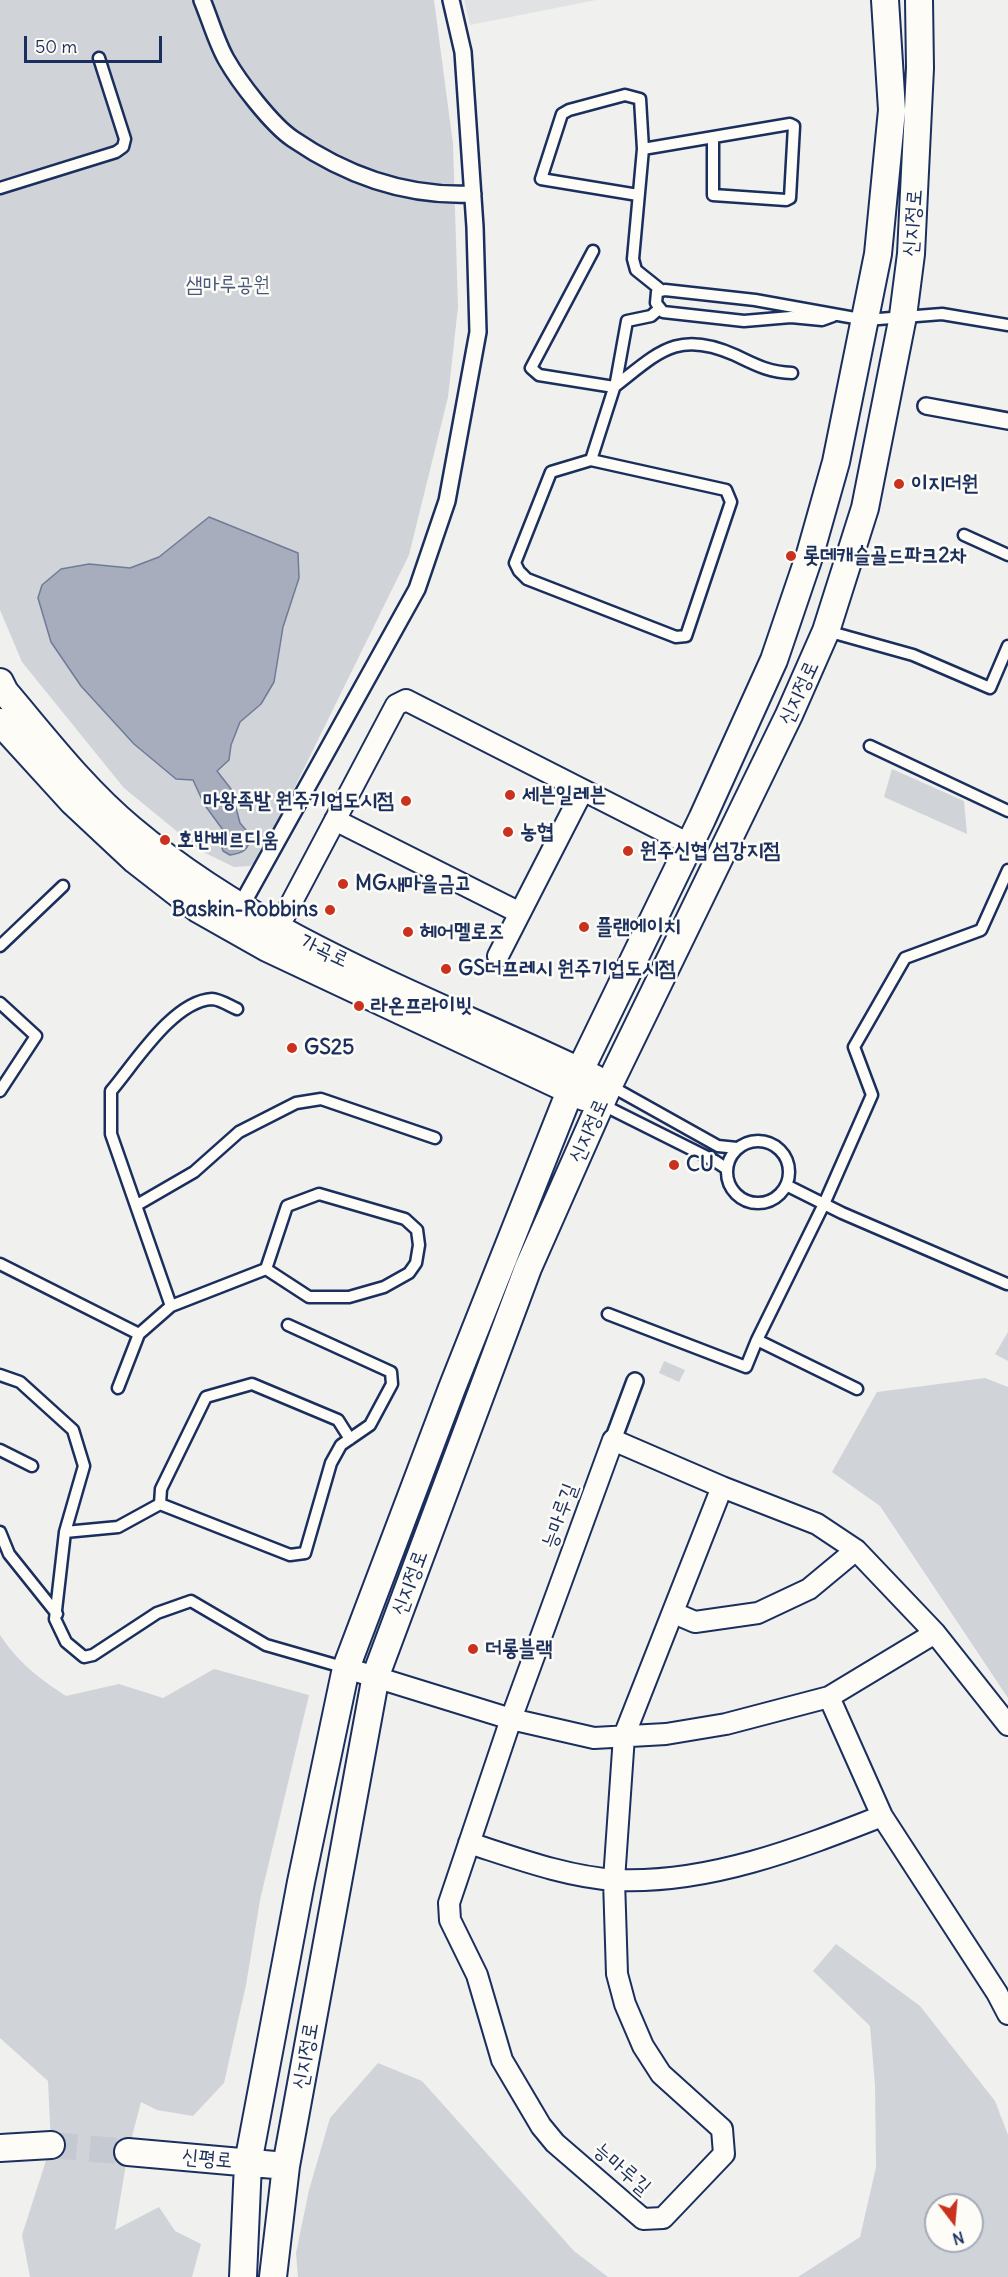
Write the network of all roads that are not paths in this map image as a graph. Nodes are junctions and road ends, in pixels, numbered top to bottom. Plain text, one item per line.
1 (202, 0) edge
2 (451, 0) edge
3 (885, 0) edge
4 (919, 0) edge
5 (99, 57) dead end
6 (713, 138) junction
7 (644, 149) junction
8 (0, 188) edge
9 (473, 194) junction
10 (638, 195) junction
11 (593, 251) dead end
12 (661, 290) junction
13 (658, 309) junction
14 (833, 316) junction
15 (903, 316) junction
16 (866, 320) junction
17 (1008, 325) edge
18 (792, 373) dead end
19 (614, 387) junction
20 (926, 406) dead end
21 (1008, 421) edge
22 (591, 460) junction
23 (964, 535) dead end
24 (1008, 555) edge
25 (826, 631) junction
26 (1008, 646) edge
27 (0, 682) edge
28 (0, 722) edge
29 (870, 746) dead end
30 (583, 790) junction
31 (1008, 811) edge
32 (335, 820) junction
33 (689, 844) junction
34 (1008, 870) edge
35 (63, 886) dead end
36 (247, 895) dead end
37 (520, 913) junction
38 (272, 939) junction
39 (0, 946) edge
40 (498, 956) dead end
41 (0, 1004) edge
42 (237, 1009) dead end
43 (575, 1081) junction
44 (0, 1090) edge
45 (605, 1094) junction
46 (435, 1138) dead end
47 (737, 1149) junction
48 (727, 1169) junction
49 (786, 1185) junction
50 (824, 1204) junction
51 (137, 1205) junction
52 (0, 1264) edge
53 (266, 1269) junction
54 (1008, 1284) edge
55 (171, 1306) junction
56 (608, 1314) dead end
57 (288, 1325) dead end
58 (139, 1334) junction
59 (757, 1340) junction
60 (0, 1375) edge
61 (635, 1381) dead end
62 (118, 1388) dead end
63 (856, 1389) dead end
64 (350, 1439) junction
65 (614, 1440) junction
66 (0, 1450) edge
67 (32, 1466) dead end
68 (722, 1487) junction
69 (160, 1504) junction
70 (0, 1532) edge
71 (65, 1532) junction
72 (856, 1550) junction
73 (674, 1613) junction
74 (57, 1614) junction
75 (935, 1633) junction
76 (346, 1668) junction
77 (376, 1675) junction
78 (829, 1697) junction
79 (512, 1719) junction
80 (1008, 1725) edge
81 (624, 1736) junction
82 (882, 1816) junction
83 (469, 1843) junction
84 (614, 1880) junction
85 (1003, 1990) edge
86 (1008, 2014) edge
87 (51, 2145) tunnel mouth
88 (0, 2148) edge
89 (128, 2152) tunnel mouth
90 (248, 2163) junction
91 (286, 2166) junction
92 (243, 2277) edge
93 (273, 2277) edge

1 - 9 street
2 - 9 street
3 - 16 street, 신지정로
4 - 15 street, 신지정로
5 - 8 lane
6 - 6 lane
6 - 7 lane
7 - 10 lane
7 - 10 lane
9 - 36 street
10 - 12 lane
11 - 19 lane
12 - 13 lane
12 - 14 lane
13 - 14 lane
13 - 19 lane
14 - 16 lane
15 - 16 lane
15 - 17 lane
15 - 25 street, 신지정로
16 - 33 street, 신지정로
18 - 19 lane
19 - 22 lane
20 - 21 street
22 - 22 lane
23 - 24 lane
25 - 26 lane
25 - 45 street, 신지정로
27 - 38 street, 가곡로
28 - 38 street, 가곡로
29 - 31 lane
30 - 32 street
30 - 33 street
30 - 37 street
32 - 37 street
32 - 38 street
33 - 43 street, 신지정로
34 - 50 lane
35 - 39 lane
37 - 40 street
38 - 43 street, 가곡로
41 - 44 lane
42 - 51 lane
43 - 45 street, 가곡로
43 - 76 street, 신지정로
45 - 47 lane
45 - 48 lane
45 - 77 street, 신지정로
46 - 51 lane
47 - 48 lane
47 - 49 lane
48 - 49 lane
49 - 50 lane
50 - 54 lane
50 - 59 lane
51 - 55 lane
52 - 58 lane
53 - 53 lane
53 - 55 lane
55 - 58 lane
56 - 59 lane
57 - 64 lane
58 - 62 lane
59 - 63 lane
60 - 71 lane
61 - 65 street
64 - 69 lane
64 - 69 lane
65 - 68 street
65 - 79 street, 능마루길
66 - 67 lane
68 - 72 street
68 - 73 street, 능마루길
69 - 71 lane
70 - 74 lane
71 - 74 lane
72 - 73 street
72 - 75 street
73 - 81 street, 능마루길
74 - 76 lane
75 - 78 street
75 - 80 street
76 - 77 street
76 - 90 street, 신지정로
77 - 79 street
77 - 91 street, 신지정로
78 - 81 street
78 - 82 street
79 - 81 street
79 - 83 street, 능마루길
81 - 84 street, 능마루길
82 - 84 street
82 - 85 street
83 - 84 street
83 - 84 street, 능마루길
85 - 86 street
87 - 88 street
89 - 90 street, 신평로
90 - 91 street, 신평로
90 - 92 street, 신지정로
91 - 93 street, 신지정로

